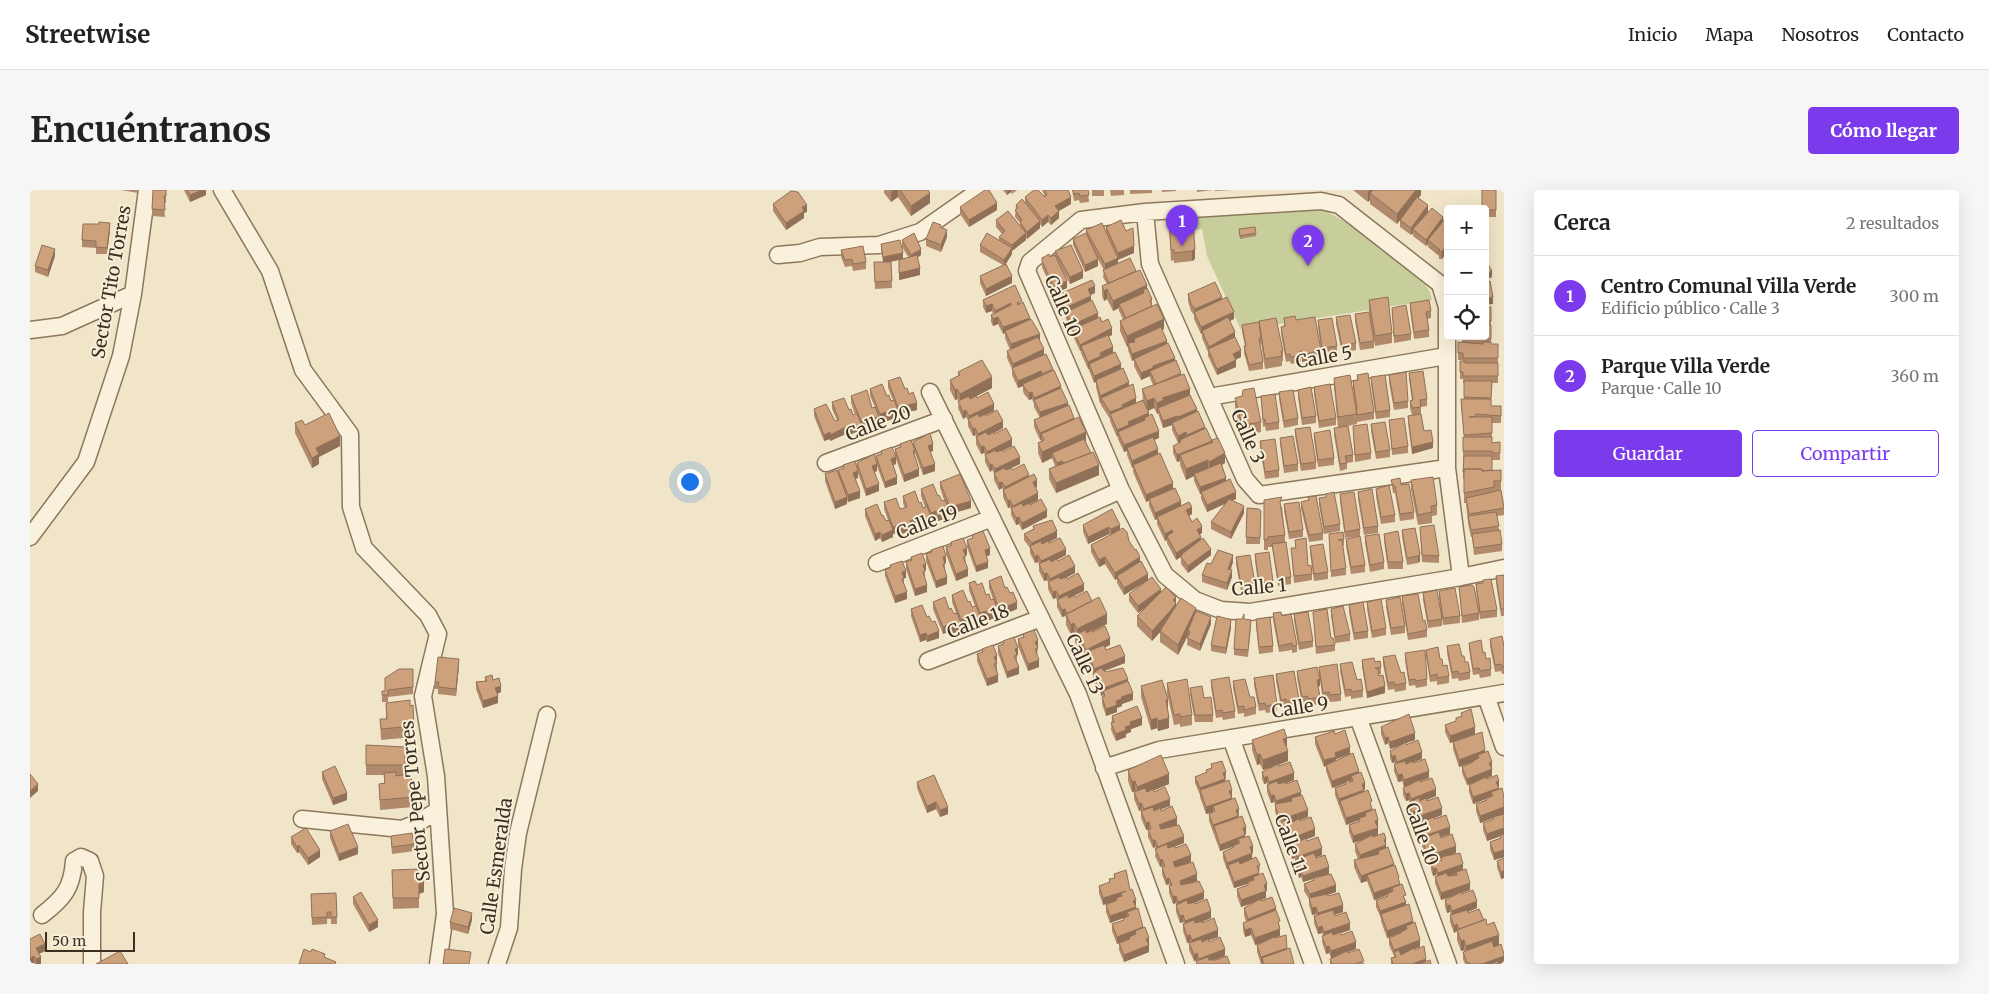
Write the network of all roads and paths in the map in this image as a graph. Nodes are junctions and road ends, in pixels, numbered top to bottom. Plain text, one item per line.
1 (147, 190) edge
2 (222, 190) edge
3 (980, 190) edge
4 (1145, 212) junction
5 (778, 255) dead end
6 (133, 294) junction
7 (30, 330) edge
8 (1446, 356) junction
9 (930, 392) dead end
10 (1209, 397) junction
11 (944, 419) junction
12 (826, 464) dead end
13 (1447, 468) junction
14 (1121, 490) junction
15 (1067, 514) dead end
16 (992, 518) junction
17 (30, 537) edge
18 (877, 563) dead end
19 (1504, 568) edge
20 (1461, 577) junction
21 (1041, 618) junction
22 (928, 662) dead end
23 (1504, 693) edge
24 (1486, 696) junction
25 (547, 715) dead end
26 (1358, 717) junction
27 (1231, 738) junction
28 (1504, 747) edge
29 (1104, 768) junction
30 (438, 810) junction
31 (302, 819) dead end
32 (42, 915) dead end
33 (92, 964) edge
34 (438, 964) edge
35 (496, 964) edge
36 (1176, 964) edge
37 (1313, 964) edge
38 (1448, 964) edge

1 - 6 street, Sector Tito Torres
2 - 30 street, Sector Pepe Torres
3 - 5 street
4 - 8 street, Calle 10
4 - 10 street, Calle 3
4 - 14 street, Calle 10
6 - 7 street
6 - 17 street, Sector Tito Torres
8 - 10 street, Calle 5
8 - 13 street
9 - 11 street, Calle 13
10 - 13 street, Calle 3
11 - 12 street, Calle 20
11 - 16 street, Calle 13
13 - 20 street
14 - 15 street
14 - 20 street, Calle 1
16 - 18 street, Calle 19
16 - 21 street, Calle 13
19 - 20 street, Calle 1
21 - 22 street, Calle 18
21 - 29 street, Calle 13
23 - 24 street, Calle 9
24 - 26 street, Calle 9
24 - 28 street
25 - 35 street, Calle Esmeralda
26 - 27 street, Calle 9
26 - 38 street, Calle 10
27 - 29 street, Calle 9
27 - 37 street, Calle 11
29 - 36 street, Calle 13
30 - 31 street
30 - 34 street, Sector Pepe Torres
32 - 33 street

